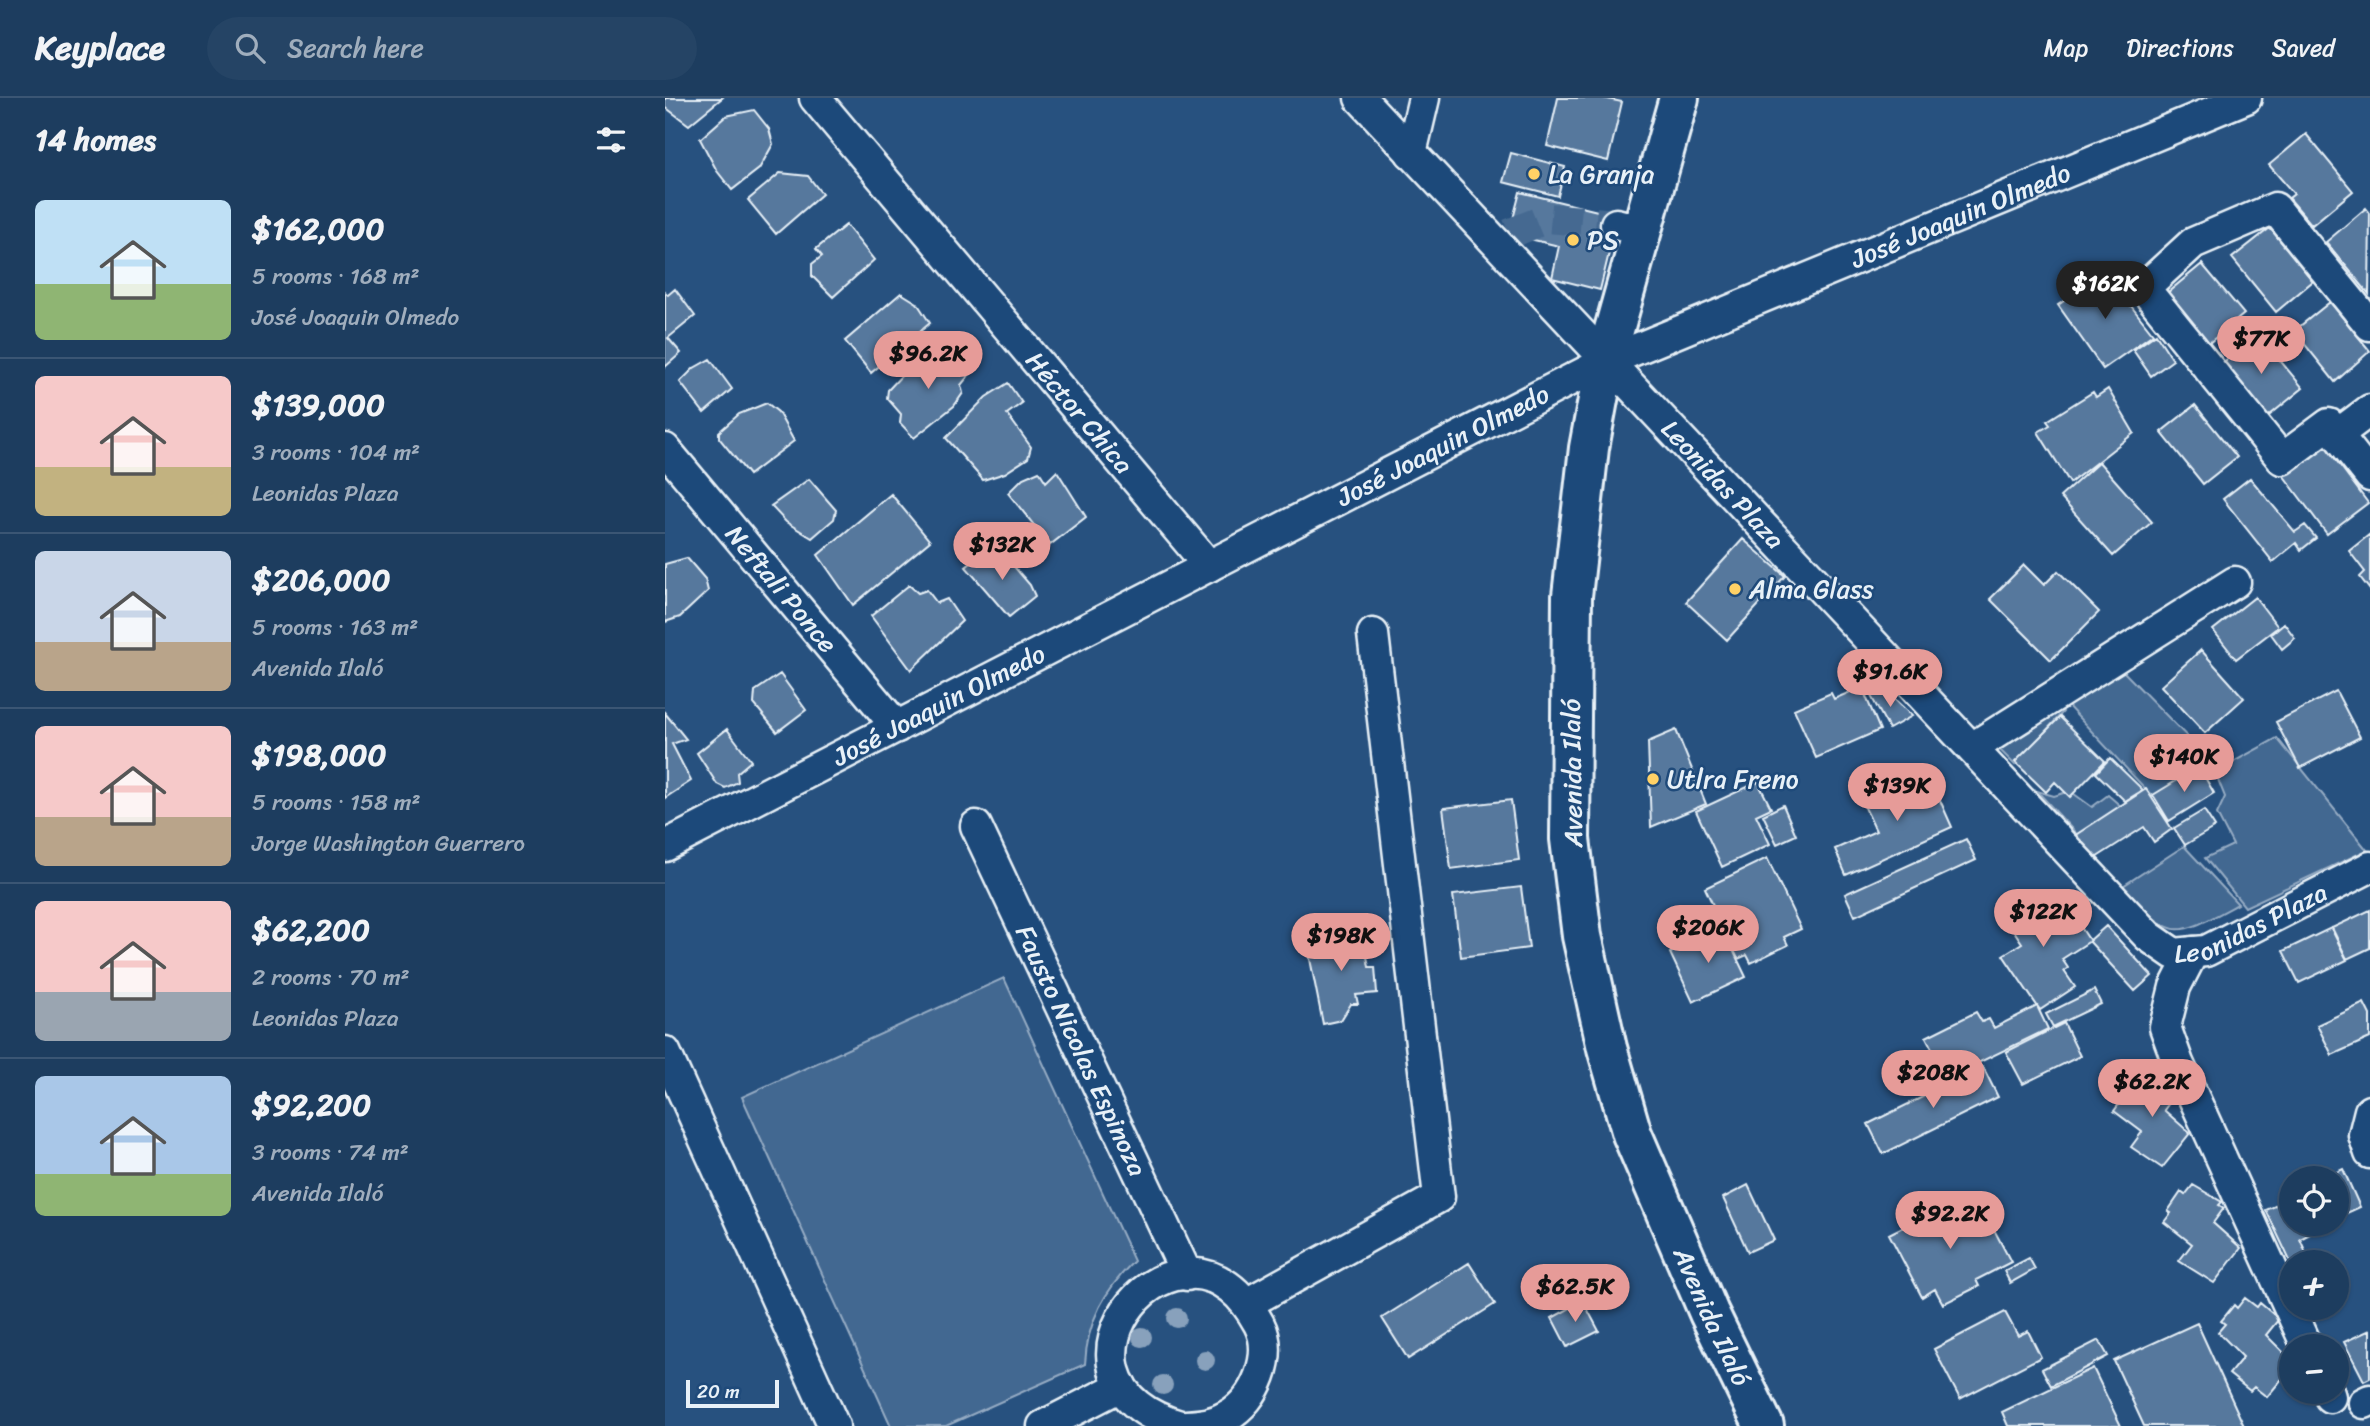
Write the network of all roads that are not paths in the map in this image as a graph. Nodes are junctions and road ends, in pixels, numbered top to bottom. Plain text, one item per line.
1 (815, 98) edge
2 (1360, 98) edge
3 (1424, 98) edge
4 (1679, 98) edge
5 (2246, 98) edge
6 (1412, 153) junction
7 (2370, 326) edge
8 (1605, 362) junction
9 (2370, 410) edge
10 (2338, 434) junction
11 (665, 449) edge
12 (2370, 476) edge
13 (1209, 566) junction
14 (2235, 582) dead end
15 (1373, 634) dead end
16 (897, 727) junction
17 (1972, 748) junction
18 (976, 826) dead end
19 (665, 846) edge
20 (2370, 867) edge
21 (2193, 952) junction
22 (665, 1052) edge
23 (2370, 1111) edge
24 (2370, 1153) edge
25 (1187, 1275) junction
26 (1248, 1303) junction
27 (2302, 1334) edge
28 (1121, 1386) junction
29 (1245, 1417) edge
30 (834, 1426) edge
31 (1042, 1426) edge
32 (1195, 1426) edge
33 (1764, 1426) edge

1 - 13 street, Héctor Chica
2 - 6 street, Leonidas Plaza
3 - 6 street
4 - 8 main road, Avenida Ilaló
5 - 8 street, José Joaquin Olmedo
6 - 8 street, Leonidas Plaza
7 - 10 street
8 - 13 street, José Joaquin Olmedo
8 - 17 street, Leonidas Plaza
8 - 33 main road, Avenida Ilaló
9 - 10 street
10 - 12 street
11 - 16 street, Neftali Ponce
13 - 16 street, José Joaquin Olmedo
14 - 17 street
15 - 26 street
16 - 19 street, José Joaquin Olmedo
17 - 21 street, Leonidas Plaza
18 - 25 street, Fausto Nicolas Espinoza
20 - 21 street, Leonidas Plaza
21 - 27 street
22 - 30 street
23 - 24 street
25 - 26 street
25 - 28 street
26 - 29 street
28 - 31 street
28 - 32 street
29 - 32 street

